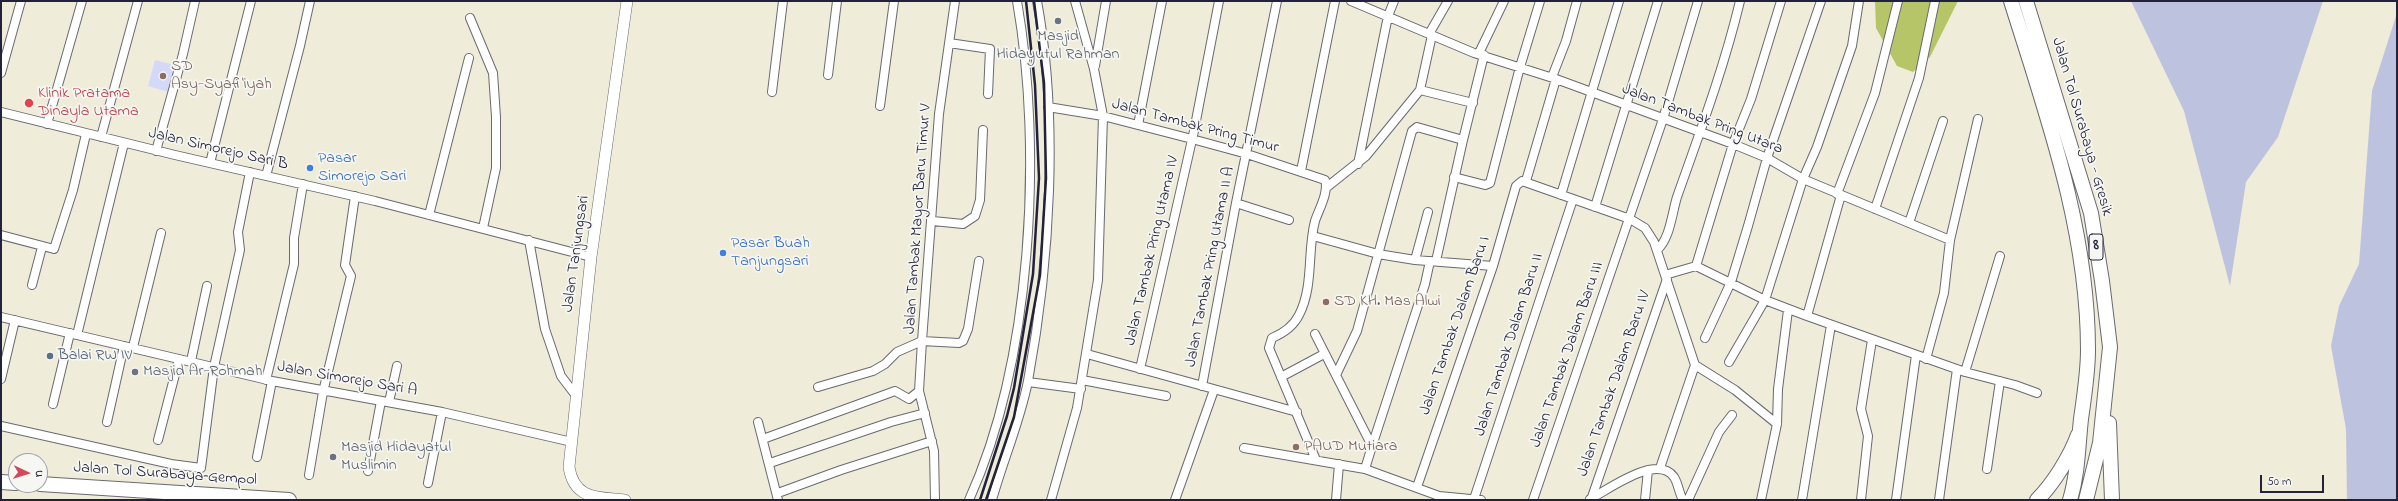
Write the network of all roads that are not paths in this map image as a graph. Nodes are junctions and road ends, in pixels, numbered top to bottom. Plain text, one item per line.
1 (21, 1) edge
2 (82, 1) edge
3 (138, 1) edge
4 (195, 1) edge
5 (251, 1) edge
6 (310, 1) edge
7 (627, 1) edge
8 (783, 1) edge
9 (837, 1) edge
10 (894, 1) edge
11 (955, 1) edge
12 (1017, 1) edge
13 (1037, 1) edge
14 (1075, 1) edge
15 (1106, 1) edge
16 (1162, 1) edge
17 (1219, 1) edge
18 (1277, 1) edge
19 (1335, 1) edge
20 (1352, 1) edge
21 (1394, 1) edge
22 (1448, 1) edge
23 (1504, 1) edge
24 (1540, 1) edge
25 (1577, 1) edge
26 (1619, 1) edge
27 (1658, 1) edge
28 (1698, 1) edge
29 (1740, 1) edge
30 (1781, 1) edge
31 (1821, 1) edge
32 (1859, 1) edge
33 (1898, 1) edge
34 (1935, 1) edge
35 (2011, 1) edge
36 (2026, 1) edge
37 (1388, 16) junction
38 (470, 18) dead end
39 (1431, 34) junction
40 (949, 43) junction
41 (1482, 54) junction
42 (469, 58) dead end
43 (1520, 67) junction
44 (1094, 69) junction
45 (1, 73) edge
46 (828, 75) dead end
47 (1554, 78) junction
48 (1420, 90) junction
49 (772, 92) dead end
50 (1591, 92) junction
51 (988, 94) dead end
52 (1473, 103) junction
53 (880, 106) dead end
54 (1628, 106) junction
55 (1048, 107) junction
56 (1, 112) edge
57 (1103, 116) junction
58 (1663, 118) junction
59 (1978, 119) dead end
60 (1943, 121) dead end
61 (47, 124) junction
62 (1138, 125) junction
63 (983, 130) dead end
64 (1701, 132) junction
65 (86, 134) junction
66 (101, 137) junction
67 (1192, 139) junction
68 (1463, 140) junction
69 (124, 142) junction
70 (1733, 144) junction
71 (156, 150) junction
72 (1247, 154) junction
73 (1767, 158) junction
74 (210, 163) junction
75 (1358, 164) junction
76 (1301, 171) junction
77 (250, 172) junction
78 (266, 176) junction
79 (1454, 177) junction
80 (1803, 179) junction
81 (1526, 181) junction
82 (303, 184) junction
83 (1326, 187) junction
84 (1561, 195) junction
85 (1839, 195) junction
86 (355, 196) junction
87 (1573, 200) junction
88 (1236, 203) junction
89 (1595, 207) junction
90 (1875, 209) junction
91 (1428, 212) dead end
92 (429, 215) junction
93 (1630, 219) junction
94 (1289, 220) dead end
95 (933, 222) junction
96 (1909, 223) junction
97 (484, 228) junction
98 (161, 233) dead end
99 (1, 235) edge
100 (1313, 236) junction
101 (529, 240) junction
102 (1950, 240) junction
103 (42, 247) junction
104 (1657, 250) junction
105 (1378, 254) junction
106 (2000, 256) dead end
107 (592, 258) junction
108 (1415, 260) junction
109 (980, 261) dead end
110 (1433, 261) junction
111 (1493, 266) junction
112 (1696, 266) junction
113 (1666, 277) junction
114 (1731, 282) junction
115 (32, 285) dead end
116 (207, 286) dead end
117 (1765, 300) junction
118 (1788, 310) junction
119 (1806, 316) junction
120 (1, 317) edge
121 (15, 320) junction
122 (1831, 325) junction
123 (73, 334) junction
124 (1315, 334) dead end
125 (1705, 338) dead end
126 (1872, 340) junction
127 (922, 342) junction
128 (124, 346) junction
129 (133, 347) junction
130 (2110, 347) junction
131 (1087, 354) junction
132 (1324, 354) junction
133 (1916, 355) junction
134 (179, 358) junction
135 (1926, 359) junction
136 (191, 361) junction
137 (1729, 362) dead end
138 (1695, 365) junction
139 (397, 366) dead end
140 (214, 367) junction
141 (1140, 369) junction
142 (1961, 371) junction
143 (1336, 375) junction
144 (1281, 377) junction
145 (1, 379) edge
146 (269, 380) junction
147 (2000, 381) junction
148 (1028, 382) junction
149 (1082, 384) junction
150 (1202, 386) junction
151 (818, 387) dead end
152 (1214, 390) junction
153 (920, 391) junction
154 (323, 392) junction
155 (2037, 393) dead end
156 (1166, 396) dead end
157 (578, 397) junction
158 (385, 402) junction
159 (53, 404) dead end
160 (442, 412) junction
161 (1297, 412) junction
162 (925, 413) junction
163 (1732, 416) dead end
164 (107, 422) dead end
165 (758, 422) dead end
166 (1777, 424) junction
167 (1, 426) edge
168 (2080, 426) junction
169 (763, 439) junction
170 (158, 440) dead end
171 (932, 441) junction
172 (572, 442) junction
173 (1372, 446) junction
174 (1244, 448) dead end
175 (257, 457) dead end
176 (1316, 460) junction
177 (770, 463) junction
178 (1339, 464) junction
179 (1660, 468) junction
180 (1365, 469) junction
181 (1987, 469) dead end
182 (1648, 470) junction
183 (368, 471) dead end
184 (309, 475) dead end
185 (428, 483) dead end
186 (48, 485) edge
187 (1417, 487) junction
188 (993, 496) edge
189 (778, 497) edge
190 (289, 500) edge
191 (625, 500) edge
192 (935, 500) edge
193 (969, 500) edge
194 (1051, 500) edge
195 (1175, 500) edge
196 (1336, 500) edge
197 (1477, 500) edge
198 (1533, 500) edge
199 (1589, 500) edge
200 (1645, 500) edge
201 (1683, 500) edge
202 (1688, 500) edge
203 (1761, 500) edge
204 (1802, 500) edge
205 (1861, 500) edge
206 (1896, 500) edge
207 (1939, 500) edge
208 (2036, 500) edge
209 (2070, 500) edge
210 (2086, 500) edge
211 (2112, 500) edge

1 - 45 street
2 - 61 street
3 - 66 street
4 - 71 street
5 - 74 street
6 - 78 street
7 - 107 main road, Jalan Tanjungsari
8 - 49 street
9 - 46 street
10 - 53 street
11 - 40 street, Jalan Tambak Mayor Baru Timur V
12 - 193 street
13 - 55 street
14 - 44 street
15 - 44 street
16 - 62 street
17 - 67 street, Jalan Tambak Pring Utama IV
18 - 72 street, Jalan Tambak Pring Utama II A
19 - 76 street
20 - 37 street
21 - 37 street
22 - 39 street
23 - 41 street
24 - 43 street
25 - 47 street
26 - 50 street
27 - 54 street
28 - 58 street, Jalan Tambak Dalam Baru III
29 - 64 street
30 - 70 street
31 - 73 street
32 - 80 street
33 - 85 street
34 - 90 street
35 - 168 highway, Jalan Tol Surabaya - Gresik / 8
36 - 130 highway, Jalan Tol Surabaya - Gresik / 8
37 - 39 street
37 - 75 street
38 - 97 street
39 - 41 street
39 - 48 street
40 - 51 street
40 - 95 street, Jalan Tambak Mayor Baru Timur V
41 - 43 street, Jalan Tambak Pring Utara
41 - 52 street
42 - 92 street
43 - 47 street, Jalan Tambak Pring Utara
43 - 79 street
44 - 57 street
47 - 50 street, Jalan Tambak Pring Utara
47 - 81 street
48 - 52 street
48 - 75 street
50 - 54 street, Jalan Tambak Pring Utara
50 - 84 street
52 - 68 street
54 - 58 street, Jalan Tambak Pring Utara
54 - 89 street
55 - 57 street, Jalan Tambak Pring Timur
55 - 148 street
56 - 61 street, Jalan Simorejo Sari B
57 - 62 street, Jalan Tambak Pring Timur
57 - 131 street
58 - 64 street, Jalan Tambak Pring Utara
58 - 93 street, Jalan Tambak Dalam Baru III
59 - 102 street
60 - 96 street
61 - 65 street, Jalan Simorejo Sari B
62 - 67 street, Jalan Tambak Pring Timur
63 - 95 street
64 - 70 street, Jalan Tambak Pring Utara
64 - 104 street
65 - 66 street, Jalan Simorejo Sari B
65 - 103 street
66 - 69 street, Jalan Simorejo Sari B
67 - 72 street, Jalan Tambak Pring Timur
67 - 141 street, Jalan Tambak Pring Utama IV
68 - 79 street
68 - 105 street
69 - 71 street, Jalan Simorejo Sari B
69 - 123 street
70 - 73 street, Jalan Tambak Pring Utara
70 - 112 street
71 - 74 street, Jalan Simorejo Sari B
72 - 76 street, Jalan Tambak Pring Timur
72 - 88 street, Jalan Tambak Pring Utama II A
73 - 80 street, Jalan Tambak Pring Utara
73 - 114 street
74 - 77 street, Jalan Simorejo Sari B
75 - 83 street
76 - 83 street, Jalan Tambak Pring Timur
77 - 78 street, Jalan Simorejo Sari B
77 - 140 street
78 - 82 street, Jalan Simorejo Sari B
79 - 110 street
80 - 85 street, Jalan Tambak Pring Utara
80 - 117 street
81 - 84 street
81 - 111 street, Jalan Tambak Dalam Baru I
82 - 86 street, Jalan Simorejo Sari B
82 - 146 street
83 - 100 street
84 - 87 street
85 - 90 street, Jalan Tambak Pring Utara
85 - 119 street
86 - 92 street, Jalan Simorejo Sari B
86 - 154 street
87 - 89 street
87 - 197 street, Jalan Tambak Dalam Baru II
88 - 94 street
88 - 150 street, Jalan Tambak Pring Utama II A
89 - 93 street
90 - 96 street, Jalan Tambak Pring Utara
91 - 108 street
92 - 97 street, Jalan Simorejo Sari B
93 - 104 street
93 - 198 street, Jalan Tambak Dalam Baru III
95 - 127 street, Jalan Tambak Mayor Baru Timur V
96 - 102 street, Jalan Tambak Pring Utara
97 - 101 street, Jalan Simorejo Sari B
98 - 129 street
99 - 103 street
100 - 105 street
100 - 144 street
101 - 107 street, Jalan Simorejo Sari B
101 - 157 street
102 - 135 street
103 - 115 street
104 - 113 street
105 - 108 street
105 - 143 street
106 - 142 street
107 - 157 main road, Jalan Tanjungsari
108 - 110 street
109 - 127 street, Jalan Tambak Mayor Baru Timur V
110 - 111 street
110 - 173 street
111 - 187 street, Jalan Tambak Dalam Baru I
112 - 113 street
112 - 114 street
113 - 138 street
113 - 199 street, Jalan Tambak Dalam Baru IV
114 - 117 street
114 - 125 street
116 - 136 street
117 - 118 street
117 - 137 street
118 - 119 street
118 - 166 street
119 - 122 street
120 - 121 street, Jalan Simorejo Sari A
121 - 123 street, Jalan Simorejo Sari A
121 - 145 street
122 - 126 street
122 - 204 street
123 - 128 street, Jalan Simorejo Sari A
123 - 159 street
124 - 132 street
126 - 133 street
126 - 205 street
127 - 151 street
127 - 153 street
128 - 129 street, Jalan Simorejo Sari A
128 - 164 street
129 - 134 street, Jalan Simorejo Sari A
130 - 210 highway, Jalan Tol Surabaya - Gresik / 8
130 - 211 highway
131 - 141 street
131 - 149 street
132 - 143 street
132 - 144 street
133 - 135 street
133 - 206 street
134 - 136 street, Jalan Simorejo Sari A
134 - 170 street
135 - 142 street
136 - 140 street, Jalan Simorejo Sari A
138 - 166 street
138 - 179 street
139 - 158 street
140 - 146 street, Jalan Simorejo Sari A
140 - 167 street
141 - 150 street
142 - 147 street
142 - 207 street
143 - 173 street
144 - 161 street
146 - 154 street, Jalan Simorejo Sari A
146 - 175 street
147 - 155 street
147 - 181 street
148 - 149 street
148 - 188 street
149 - 156 street
149 - 194 street
150 - 152 street
152 - 161 street
152 - 195 street
153 - 162 street
153 - 169 street
154 - 158 street, Jalan Simorejo Sari A
154 - 184 street
157 - 172 main road, Jalan Tanjungsari
158 - 160 street, Jalan Simorejo Sari A
158 - 183 street
160 - 172 street, Jalan Simorejo Sari A
160 - 185 street
161 - 176 street
162 - 171 street
162 - 177 street
163 - 202 street
165 - 169 street
166 - 203 street
168 - 208 highway
168 - 209 highway, Jalan Tol Surabaya - Gresik / 8
169 - 177 street
171 - 189 street
171 - 192 street
172 - 191 main road, Jalan Tanjungsari
173 - 180 street
174 - 176 street
176 - 178 street
177 - 189 street
178 - 180 street
178 - 196 street
179 - 182 street
179 - 201 street
180 - 187 street
182 - 199 street
182 - 200 street
186 - 190 highway, Jalan Tol Surabaya–Gempol
187 - 197 street

